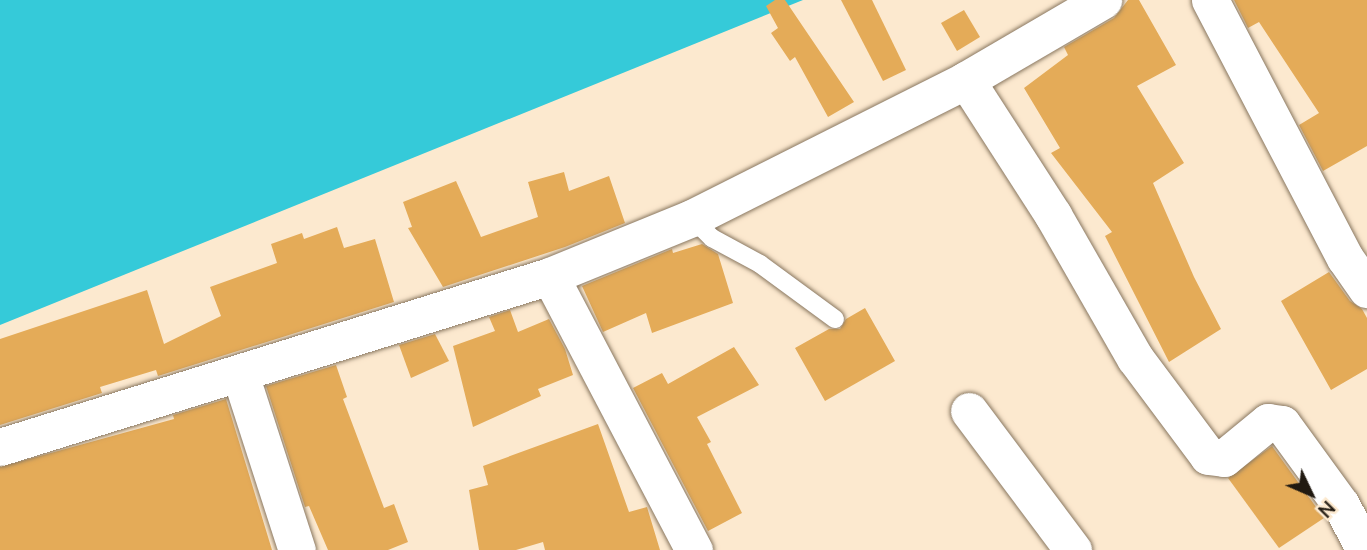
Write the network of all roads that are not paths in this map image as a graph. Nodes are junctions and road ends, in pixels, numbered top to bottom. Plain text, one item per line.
1 (1102, 0) edge
2 (1210, 0) edge
3 (967, 80) junction
4 (692, 218) junction
5 (550, 276) junction
6 (1367, 289) edge
7 (835, 319) dead end
8 (240, 374) junction
9 (969, 411) dead end
10 (0, 447) edge
11 (297, 550) edge
12 (694, 550) edge
13 (1073, 550) edge
14 (1365, 550) edge

1 - 3 street
2 - 6 street
3 - 4 street
3 - 14 street
4 - 5 street
4 - 7 lane
5 - 8 street
5 - 12 street
8 - 10 street
8 - 11 street
9 - 13 street

